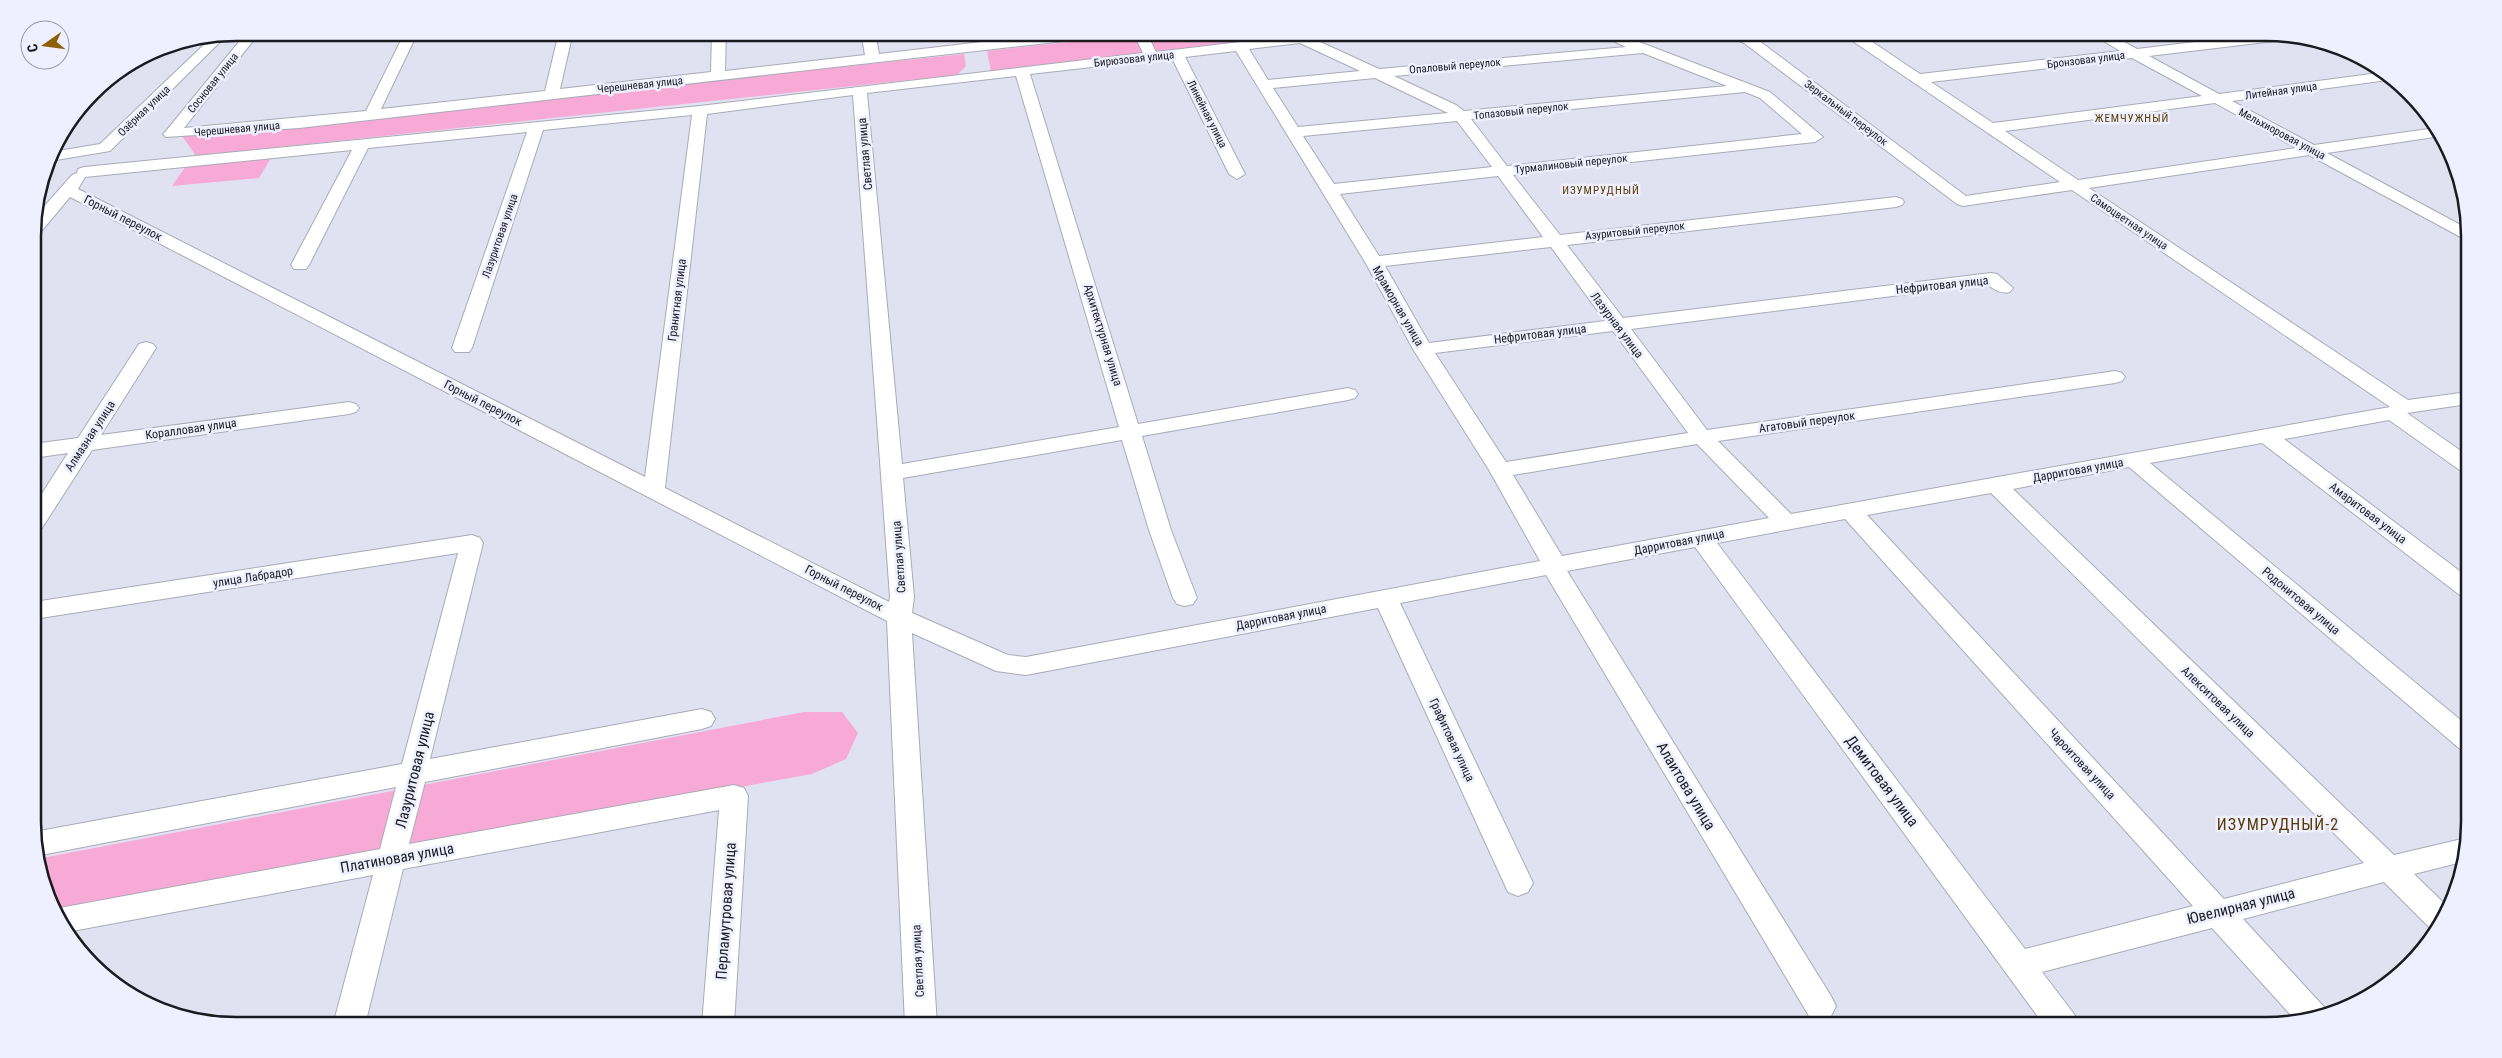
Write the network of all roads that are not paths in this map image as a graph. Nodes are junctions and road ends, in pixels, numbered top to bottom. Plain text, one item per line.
1 (247, 41) edge
2 (408, 41) edge
3 (564, 41) edge
4 (719, 41) edge
5 (870, 41) edge
6 (994, 41) edge
7 (1144, 41) edge
8 (1295, 41) edge
9 (1306, 41) edge
10 (1623, 41) edge
11 (1750, 41) edge
12 (1859, 41) edge
13 (2111, 41) edge
14 (2242, 41) edge
15 (214, 43) edge
16 (1241, 47) junction
17 (1644, 49) junction
18 (1177, 54) junction
19 (2134, 54) junction
20 (1152, 57) junction
21 (873, 60) junction
22 (1022, 72) junction
23 (1372, 73) junction
24 (718, 77) junction
25 (2379, 78) edge
26 (1918, 79) junction
27 (1266, 84) junction
28 (1747, 88) junction
29 (860, 90) junction
30 (551, 95) junction
31 (2218, 100) junction
32 (700, 110) junction
33 (371, 115) junction
34 (1462, 117) junction
35 (537, 125) junction
36 (1991, 128) junction
37 (1294, 132) junction
38 (2431, 133) edge
39 (171, 134) joint
40 (362, 143) junction
41 (105, 148) junction
42 (2313, 150) junction
43 (59, 155) edge
44 (84, 172) junction
45 (1502, 172) junction
46 (1238, 174) dead end
47 (2074, 186) junction
48 (68, 190) junction
49 (1328, 190) junction
50 (1896, 202) dead end
51 (42, 219) edge
52 (2461, 232) edge
53 (1554, 240) junction
54 (1374, 262) junction
55 (300, 265) dead end
56 (1620, 330) junction
57 (146, 348) dead end
58 (462, 348) dead end
59 (1427, 355) junction
60 (2115, 377) dead end
61 (1348, 394) dead end
62 (2461, 399) edge
63 (349, 408) dead end
64 (2398, 410) junction
65 (1132, 431) junction
66 (2266, 436) junction
67 (1702, 437) junction
68 (85, 444) junction
69 (41, 450) edge
70 (2133, 460) junction
71 (2461, 460) edge
72 (1500, 470) junction
73 (892, 473) junction
74 (1995, 484) junction
75 (654, 491) junction
76 (1850, 511) junction
77 (41, 512) edge
78 (1786, 522) junction
79 (1701, 538) junction
80 (472, 543) joint
81 (1552, 566) junction
82 (2461, 584) edge
83 (1185, 598) dead end
84 (1386, 598) junction
85 (41, 609) edge
86 (899, 617) junction
87 (702, 719) dead end
88 (2461, 735) edge
89 (414, 772) junction
90 (734, 796) joint
91 (43, 842) edge
92 (2458, 850) edge
93 (392, 859) junction
94 (2389, 869) junction
95 (1518, 883) dead end
96 (2218, 912) junction
97 (2437, 915) edge
98 (67, 919) edge
99 (2018, 965) junction
100 (1820, 1006) dead end
101 (2308, 1012) edge
102 (352, 1017) edge
103 (719, 1017) edge
104 (921, 1017) edge
105 (2057, 1017) edge

1 - 39 street, Сосновая улица
2 - 33 street
3 - 30 street
4 - 24 street
5 - 21 street
6 - 21 street, Черешневая улица
7 - 20 street
8 - 16 street, Бирюзовая улица
9 - 23 street
10 - 17 street
11 - 47 street, Зеркальный переулок
12 - 26 street, Самоцветная улица
13 - 19 street, Мельхиоровая улица
14 - 19 street, Бронзовая улица
15 - 41 street, Озёрная улица
16 - 18 street, Бирюзовая улица
16 - 27 street, Мраморная улица
17 - 23 street, Опаловый переулок
17 - 28 street
18 - 20 street, Бирюзовая улица
18 - 46 street, Линейная улица
19 - 26 street, Бронзовая улица
19 - 31 street, Мельхиоровая улица
20 - 22 street, Бирюзовая улица
21 - 24 street, Черешневая улица
22 - 29 street, Бирюзовая улица
22 - 65 street, Архитектурная улица
23 - 27 street, Опаловый переулок
23 - 34 street
24 - 30 street, Черешневая улица
25 - 31 street, Литейная улица
26 - 36 street, Самоцветная улица
27 - 37 street, Мраморная улица
28 - 34 street, Топазовый переулок
28 - 45 street, Турмалиновый переулок
29 - 32 street, Бирюзовая улица
29 - 73 street, Светлая улица
30 - 33 street, Черешневая улица
31 - 36 street, Литейная улица
31 - 42 street, Мельхиоровая улица
32 - 35 street, Бирюзовая улица
32 - 75 street, Гранитная улица
33 - 39 street, Черешневая улица
34 - 37 street, Топазовый переулок
34 - 45 street, Лазурная улица
35 - 40 street, Бирюзовая улица
35 - 58 street, Лазуритовая улица
36 - 47 street, Самоцветная улица
37 - 49 street, Мраморная улица
38 - 42 street
40 - 44 street, Бирюзовая улица
40 - 55 street
41 - 43 street
41 - 44 street, Озёрная улица
42 - 47 street
42 - 52 street, Мельхиоровая улица
44 - 48 street, Озёрная улица
45 - 49 street, Турмалиновый переулок
45 - 53 street, Лазурная улица
47 - 64 street, Самоцветная улица
48 - 51 street, Озёрная улица
48 - 75 street, Горный переулок
49 - 54 street, Мраморная улица
50 - 53 street, Азуритовый переулок
53 - 54 street, Азуритовый переулок
53 - 56 street, Лазурная улица
54 - 59 street, Мраморная улица
56 - 56 street, Нефритовая улица
56 - 59 street, Нефритовая улица
56 - 67 street, Лазурная улица
57 - 68 street, Алмазная улица
59 - 72 street, Мраморная улица
60 - 67 street, Агатовый переулок
61 - 65 street
62 - 64 street, Дарритовая улица
63 - 68 street, Коралловая улица
64 - 66 street, Дарритовая улица
64 - 71 street, Самоцветная улица
65 - 73 street
65 - 83 street, Архитектурная улица
66 - 70 street, Дарритовая улица
66 - 82 street, Амаритовая улица
67 - 72 street, Агатовый переулок
67 - 78 street, Лазурная улица
68 - 69 street, Коралловая улица
68 - 77 street, Алмазная улица
70 - 74 street, Дарритовая улица
70 - 88 street, Родонитовая улица
72 - 81 street, Мраморная улица
73 - 86 street, Светлая улица
74 - 76 street, Дарритовая улица
74 - 94 street, Алекситовая улица
75 - 86 street, Горный переулок
76 - 78 street, Дарритовая улица
76 - 96 street, Чароитовая улица
78 - 79 street, Дарритовая улица
79 - 81 street, Дарритовая улица
79 - 99 street, Демитовая улица
80 - 85 street, улица Лабрадор
80 - 89 street, Лазуритовая улица
81 - 84 street, Дарритовая улица
81 - 100 street, Алаитова улица
84 - 86 street, Дарритовая улица
84 - 95 street, Графитовая улица
86 - 104 street, Светлая улица
87 - 89 street
89 - 91 street
89 - 93 street, Лазуритовая улица
90 - 93 street, Платиновая улица
90 - 103 street, Перламутровая улица
92 - 94 street, Ювелирная улица
93 - 98 street, Платиновая улица
93 - 102 street, Лазуритовая улица
94 - 96 street, Ювелирная улица
94 - 97 street, Алекситовая улица
96 - 99 street, Ювелирная улица
96 - 101 street, Чароитовая улица
99 - 105 street, Демитовая улица

